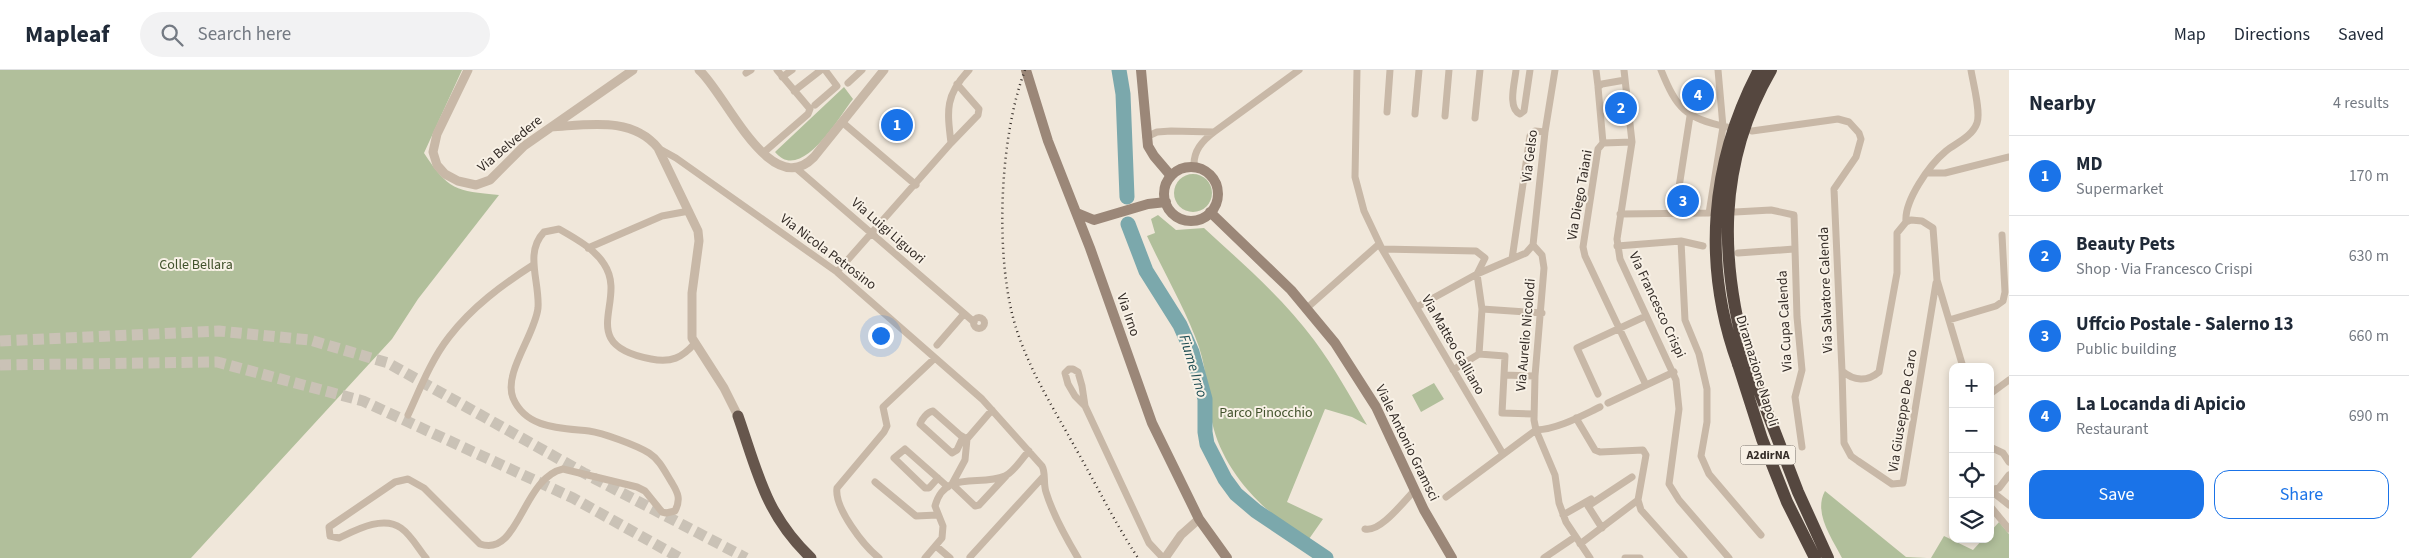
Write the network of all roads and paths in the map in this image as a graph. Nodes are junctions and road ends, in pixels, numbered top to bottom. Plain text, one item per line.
1 (468, 70) edge
2 (634, 70) edge
3 (699, 70) edge
4 (777, 70) edge
5 (792, 70) edge
6 (823, 70) edge
7 (862, 70) edge
8 (884, 70) edge
9 (969, 70) edge
10 (1026, 70) edge
11 (1141, 70) edge
12 (1299, 70) edge
13 (1357, 70) edge
14 (1390, 70) edge
15 (1419, 70) edge
16 (1448, 70) edge
17 (1480, 70) edge
18 (1516, 70) edge
19 (1530, 70) edge
20 (1555, 70) edge
21 (1596, 70) edge
22 (1624, 70) edge
23 (1660, 70) edge
24 (1718, 70) edge
25 (1758, 70) edge
26 (1772, 70) edge
27 (1970, 70) edge
28 (782, 77) junction
29 (1625, 80) junction
30 (848, 83) dead end
31 (957, 84) junction
32 (1598, 86) junction
33 (794, 91) junction
34 (815, 105) dead end
35 (1386, 112) dead end
36 (1415, 114) dead end
37 (1445, 116) dead end
38 (1690, 116) junction
39 (1476, 118) dead end
40 (842, 122) junction
41 (552, 127) junction
42 (1727, 127) junction
43 (1752, 131) dead end
44 (1214, 132) junction
45 (1545, 132) junction
46 (1146, 137) junction
47 (1632, 142) junction
48 (951, 143) junction
49 (1603, 143) junction
50 (658, 148) junction
51 (764, 153) junction
52 (2009, 157) edge
53 (1194, 167) junction
54 (796, 168) junction
55 (1927, 173) junction
56 (1171, 176) junction
57 (916, 185) junction
58 (1166, 202) junction
59 (689, 211) junction
60 (1210, 212) junction
61 (1734, 212) dead end
62 (1077, 213) junction
63 (1675, 213) junction
64 (1620, 214) junction
65 (1094, 220) junction
66 (1906, 222) junction
67 (873, 234) junction
68 (2002, 235) dead end
69 (1088, 241) junction
70 (1681, 241) junction
71 (1533, 245) junction
72 (1380, 246) junction
73 (1617, 246) junction
74 (1703, 246) dead end
75 (588, 248) junction
76 (1794, 249) junction
77 (1738, 253) dead end
78 (1512, 259) junction
79 (533, 265) junction
80 (837, 272) junction
81 (1477, 274) junction
82 (1937, 280) junction
83 (1417, 307) junction
84 (1308, 308) junction
85 (1482, 309) junction
86 (1542, 313) junction
87 (964, 315) junction
88 (1646, 316) junction
89 (1949, 320) junction
90 (972, 322) dead end
91 (1620, 328) junction
92 (695, 344) junction
93 (937, 345) dead end
94 (1479, 354) junction
95 (935, 358) junction
96 (1743, 363) junction
97 (1961, 363) edge
98 (1841, 364) junction
99 (1453, 370) junction
100 (1674, 372) junction
101 (1504, 375) junction
102 (1535, 376) junction
103 (2009, 380) edge
104 (1646, 384) junction
105 (1994, 391) edge
106 (1598, 394) dead end
107 (1608, 403) dead end
108 (1085, 406) junction
109 (1600, 407) dead end
110 (992, 410) junction
111 (1534, 414) junction
112 (408, 415) dead end
113 (738, 416) joint
114 (1576, 418) junction
115 (1536, 430) junction
116 (965, 438) junction
117 (1802, 447) dead end
118 (1994, 449) edge
119 (1029, 451) junction
120 (1503, 454) junction
121 (2009, 462) edge
122 (1007, 476) junction
123 (1043, 476) junction
124 (2009, 476) edge
125 (938, 478) junction
126 (875, 482) dead end
127 (950, 486) junction
128 (1994, 489) edge
129 (1415, 490) junction
130 (1994, 493) edge
131 (1446, 498) dead end
132 (1638, 500) junction
133 (2009, 505) edge
134 (1994, 511) edge
135 (937, 515) junction
136 (1563, 515) junction
137 (1199, 519) junction
138 (1602, 528) junction
139 (1365, 529) dead end
140 (2009, 529) edge
141 (1761, 535) dead end
142 (1576, 537) junction
143 (1813, 539) junction
144 (1580, 544) junction
145 (936, 546) junction
146 (426, 558) edge
147 (811, 558) edge
148 (879, 558) edge
149 (925, 558) edge
150 (950, 558) edge
151 (970, 558) edge
152 (1078, 558) edge
153 (1164, 558) edge
154 (1226, 558) edge
155 (1452, 558) edge
156 (1544, 558) edge
157 (1590, 558) edge
158 (1625, 558) edge
159 (1640, 558) edge
160 (1684, 558) edge
161 (1729, 558) edge
162 (1815, 558) edge
163 (1828, 558) edge

1 - 41 street, Via Belvedere
2 - 41 street, Via Belvedere
3 - 51 street
4 - 28 street
5 - 28 street
6 - 33 street
6 - 34 street
7 - 30 street
8 - 40 street
9 - 31 street
10 - 62 main road, Via Irno
11 - 46 main road
12 - 44 street
13 - 72 street, Via Matteo Galliano
14 - 35 street
15 - 36 street
16 - 37 street
17 - 39 street
18 - 19 street
20 - 45 street, Via Gelso
21 - 32 street, Via Diego Taiani
22 - 29 street, Via Francesco Crispi
23 - 38 street
24 - 42 street
25 - 96 highway, Diramazione Napoli / A2dirNA, bridge
26 - 96 highway, Diramazione Napoli / A2dirNA, bridge
27 - 55 street, Via Salvatore Calenda
28 - 33 street
29 - 32 street
29 - 47 street, Via Francesco Crispi
31 - 48 street
31 - 48 street
32 - 49 street, Via Diego Taiani
33 - 51 street
38 - 42 street
38 - 63 street
40 - 54 street
40 - 57 street
41 - 50 street, Via Nicola Petrosino
42 - 63 street
43 - 98 street, Via Salvatore Calenda
44 - 46 street
44 - 53 street
45 - 71 street, Via Gelso
45 - 78 street
46 - 56 main road
47 - 49 street
47 - 64 street, Via Francesco Crispi
48 - 57 street
49 - 91 street, Via Diego Taiani
50 - 59 street
50 - 80 street, Via Nicola Petrosino
51 - 54 street
52 - 55 street
53 - 56 main road
53 - 60 main road
54 - 67 street, Via Luigi Liguori
55 - 66 street, Via Salvatore Calenda
56 - 58 main road
57 - 67 street
58 - 60 main road
58 - 65 main road
59 - 75 street
59 - 92 street
60 - 84 main road, Viale Antonio Gramsci
61 - 76 street, Via Cupa Calenda
62 - 65 main road
62 - 69 main road, Via Irno
63 - 64 street
64 - 73 street, Via Francesco Crispi
65 - 69 main road
66 - 82 street
66 - 98 street, Via Salvatore Calenda
67 - 80 street
67 - 87 street, Via Luigi Liguori
68 - 89 street
69 - 137 main road, Via Irno
70 - 73 street
70 - 74 street
70 - 141 street
71 - 78 street
71 - 86 street, Via Aurelio Nicolodi
72 - 81 street
72 - 83 street, Via Matteo Galliano
72 - 84 street
73 - 88 street, Via Francesco Crispi
75 - 79 street
75 - 92 street
76 - 77 street
76 - 117 street, Via Cupa Calenda
78 - 81 street
79 - 112 street
79 - 146 street
80 - 95 street, Via Nicola Petrosino
81 - 83 street
81 - 85 street
82 - 89 street
82 - 98 street, Via Giuseppe De Caro
83 - 99 street, Via Matteo Galliano
84 - 129 main road, Viale Antonio Gramsci
85 - 86 street
85 - 94 street
86 - 102 street, Via Aurelio Nicolodi
87 - 90 street, Via Luigi Liguori
87 - 93 street
88 - 91 street
88 - 100 street, Via Francesco Crispi
89 - 97 street
91 - 104 street, Via Diego Taiani
91 - 106 street
92 - 113 street
94 - 99 street
94 - 101 street
95 - 110 street, Via Nicola Petrosino
95 - 148 street
96 - 143 highway, Diramazione Napoli / A2dirNA
99 - 120 street, Via Matteo Galliano
100 - 104 street
100 - 161 street, Via Francesco Crispi
101 - 102 street
101 - 111 street
102 - 111 street, Via Aurelio Nicolodi
103 - 105 street
104 - 107 street
108 - 108 street
108 - 153 street
109 - 114 street
110 - 116 street
110 - 119 street, Via Nicola Petrosino
111 - 115 street, Via Aurelio Nicolodi
113 - 147 highway
114 - 115 street
114 - 132 street
115 - 120 street
115 - 136 street, Via Aurelio Nicolodi
116 - 116 street
116 - 127 street
118 - 121 street
119 - 122 street
119 - 123 street, Via Nicola Petrosino
120 - 131 street
122 - 127 street
122 - 127 street
123 - 151 street
123 - 152 street
124 - 128 street
125 - 125 street
125 - 127 street
126 - 135 street
127 - 135 street
129 - 139 street
129 - 155 main road, Viale Antonio Gramsci
130 - 133 street, bridge
132 - 138 street
132 - 160 street
134 - 140 street
135 - 145 street
136 - 138 street
136 - 142 street, Via Aurelio Nicolodi
137 - 153 street
137 - 154 main road, Via Irno
138 - 144 street
142 - 144 street, Via Aurelio Nicolodi
142 - 156 street
143 - 162 highway, Diramazione Napoli / A2dirNA
143 - 163 highway, Diramazione Napoli / A2dirNA
144 - 157 street, Via Aurelio Nicolodi
145 - 149 street
145 - 150 street
158 - 159 street

